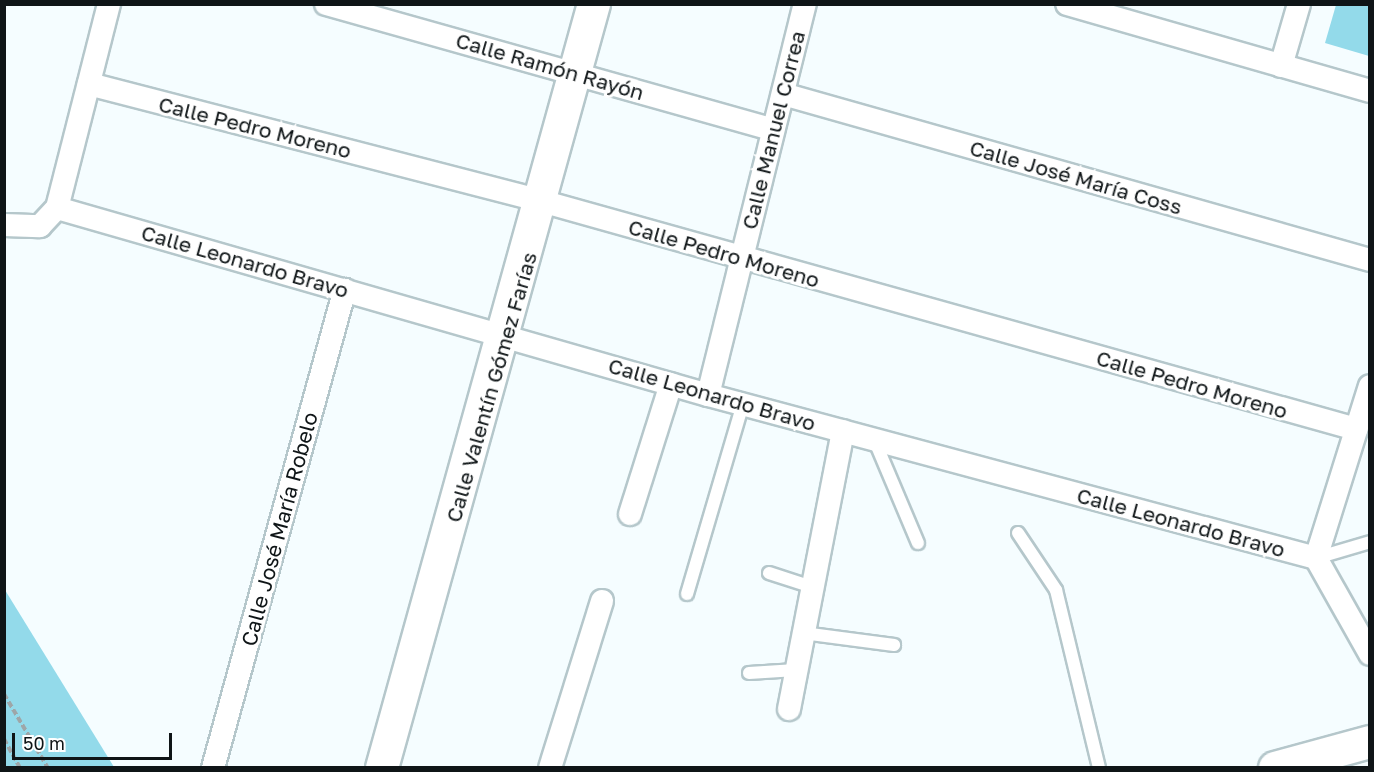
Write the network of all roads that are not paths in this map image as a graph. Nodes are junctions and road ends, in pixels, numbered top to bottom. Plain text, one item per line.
1 (109, 4) edge
2 (326, 4) edge
3 (594, 4) edge
4 (805, 4) edge
5 (1067, 4) edge
6 (1299, 4) edge
7 (1281, 66) junction
8 (577, 73) junction
9 (89, 84) junction
10 (1370, 92) edge
11 (783, 94) junction
12 (773, 130) junction
13 (543, 201) junction
14 (57, 208) junction
15 (4, 225) edge
16 (741, 258) junction
17 (1370, 260) edge
18 (345, 290) junction
19 (507, 334) junction
20 (671, 384) junction
21 (1370, 386) edge
22 (708, 395) junction
23 (743, 404) junction
24 (1356, 429) junction
25 (843, 431) junction
26 (874, 439) junction
27 (630, 514) dead end
28 (1018, 533) dead end
29 (1370, 542) edge
30 (918, 543) dead end
31 (1316, 558) junction
32 (769, 573) dead end
33 (812, 587) junction
34 (687, 594) dead end
35 (602, 601) dead end
36 (803, 633) junction
37 (894, 645) dead end
38 (1370, 654) edge
39 (796, 670) junction
40 (749, 673) dead end
41 (789, 709) dead end
42 (1370, 742) edge
43 (213, 768) edge
44 (382, 768) edge
45 (550, 768) edge
46 (1099, 768) edge
47 (1275, 768) edge

1 - 9 street
2 - 8 street, Calle Ramón Rayón
3 - 8 main road, Calle Valentín Gómez Farías
4 - 11 street, Calle Manuel Correa
5 - 7 street
6 - 7 street
7 - 10 street
8 - 12 street, Calle Ramón Rayón
8 - 13 main road, Calle Valentín Gómez Farías
9 - 13 street, Calle Pedro Moreno
9 - 14 street
11 - 12 street, Calle Manuel Correa
11 - 17 street, Calle José María Coss
12 - 16 street, Calle Manuel Correa
13 - 16 street, Calle Pedro Moreno
13 - 19 main road, Calle Valentín Gómez Farías
14 - 15 street
14 - 18 street, Calle Leonardo Bravo
16 - 22 street, Calle Manuel Correa
16 - 24 street, Calle Pedro Moreno
18 - 19 street, Calle Leonardo Bravo
18 - 43 street, Calle José María Robelo
19 - 20 street, Calle Leonardo Bravo
19 - 44 main road, Calle Valentín Gómez Farías
20 - 22 street, Calle Leonardo Bravo
20 - 27 street
21 - 24 street
22 - 23 street, Calle Leonardo Bravo
23 - 25 street, Calle Leonardo Bravo
23 - 34 lane
24 - 31 street
25 - 26 street, Calle Leonardo Bravo
25 - 33 street
26 - 30 lane
26 - 31 street, Calle Leonardo Bravo
28 - 46 lane
29 - 31 lane
31 - 38 street
32 - 33 lane
33 - 36 street
35 - 45 street
36 - 37 lane
36 - 39 street
39 - 40 lane
39 - 41 street
42 - 47 main road

